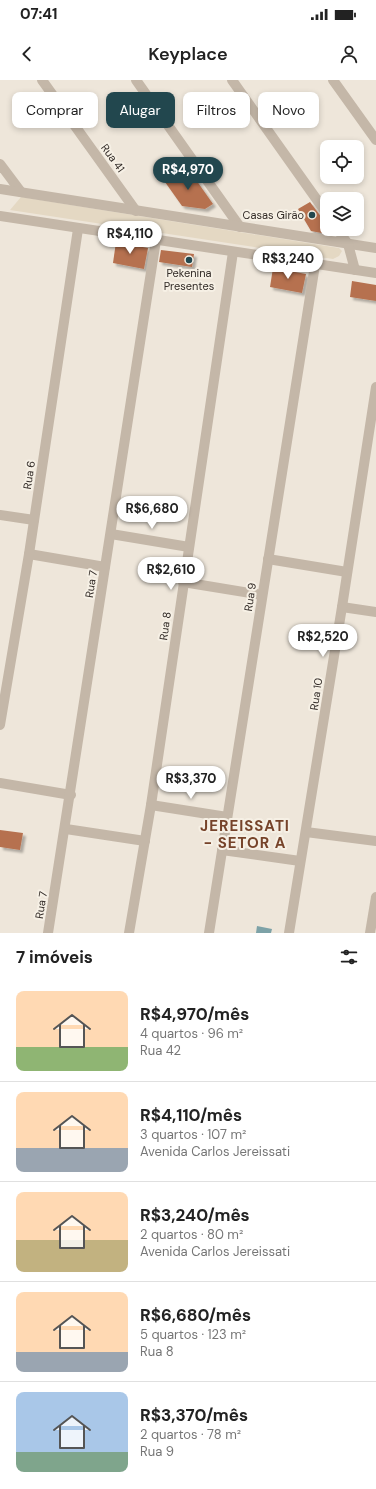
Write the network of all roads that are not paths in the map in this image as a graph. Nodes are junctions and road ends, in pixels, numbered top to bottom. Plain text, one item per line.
1 (42, 80) edge
2 (136, 80) edge
3 (232, 80) edge
4 (333, 80) edge
5 (376, 140) edge
6 (0, 164) edge
7 (0, 189) edge
8 (21, 192) junction
9 (320, 204) edge
10 (136, 211) junction
11 (0, 216) edge
12 (240, 227) junction
13 (78, 229) junction
14 (342, 236) edge
15 (156, 240) junction
16 (348, 244) junction
17 (376, 248) edge
18 (233, 252) junction
19 (315, 265) junction
20 (355, 270) junction
21 (376, 273) edge
22 (376, 387) edge
23 (0, 515) edge
24 (34, 520) junction
25 (111, 534) junction
26 (189, 547) junction
27 (29, 554) junction
28 (268, 559) junction
29 (105, 567) junction
30 (347, 572) junction
31 (183, 582) junction
32 (262, 595) junction
33 (342, 607) junction
34 (376, 612) edge
35 (0, 725) edge
36 (0, 783) edge
37 (71, 795) junction
38 (150, 805) junction
39 (227, 817) junction
40 (66, 829) junction
41 (306, 832) junction
42 (145, 841) junction
43 (376, 842) edge
44 (222, 850) junction
45 (300, 861) junction
46 (376, 897) edge
47 (48, 933) edge
48 (129, 933) edge
49 (209, 933) edge
50 (289, 933) edge
51 (370, 933) edge

1 - 10 street, Rua 41
2 - 12 street
3 - 9 street
4 - 5 street
6 - 8 street
7 - 8 street
8 - 10 street
10 - 12 street
11 - 13 street
12 - 16 street
13 - 15 street
13 - 24 street, Rua 6
14 - 16 street
15 - 18 street
15 - 25 street, Rua 7
16 - 17 street
16 - 20 street
18 - 19 street
18 - 26 street, Rua 8
19 - 20 street
19 - 28 street, Rua 9
20 - 21 street
22 - 30 street, Rua 10
23 - 24 street
24 - 27 street, Rua 6
25 - 26 street
25 - 29 street, Rua 7
26 - 31 street, Rua 8
27 - 29 street
27 - 35 street, Rua 6
28 - 30 street
28 - 32 street, Rua 9
29 - 37 street, Rua 7
30 - 33 street, Rua 10
31 - 32 street
31 - 38 street, Rua 8
32 - 39 street, Rua 9
33 - 34 street
33 - 41 street, Rua 10
36 - 37 street
37 - 40 street, Rua 7
38 - 39 street
38 - 42 street, Rua 8
39 - 44 street, Rua 9
40 - 42 street
40 - 47 street, Rua 7
41 - 43 street
41 - 45 street, Rua 10
42 - 48 street, Rua 8
44 - 45 street
44 - 49 street, Rua 9
45 - 50 street, Rua 10
46 - 51 street

